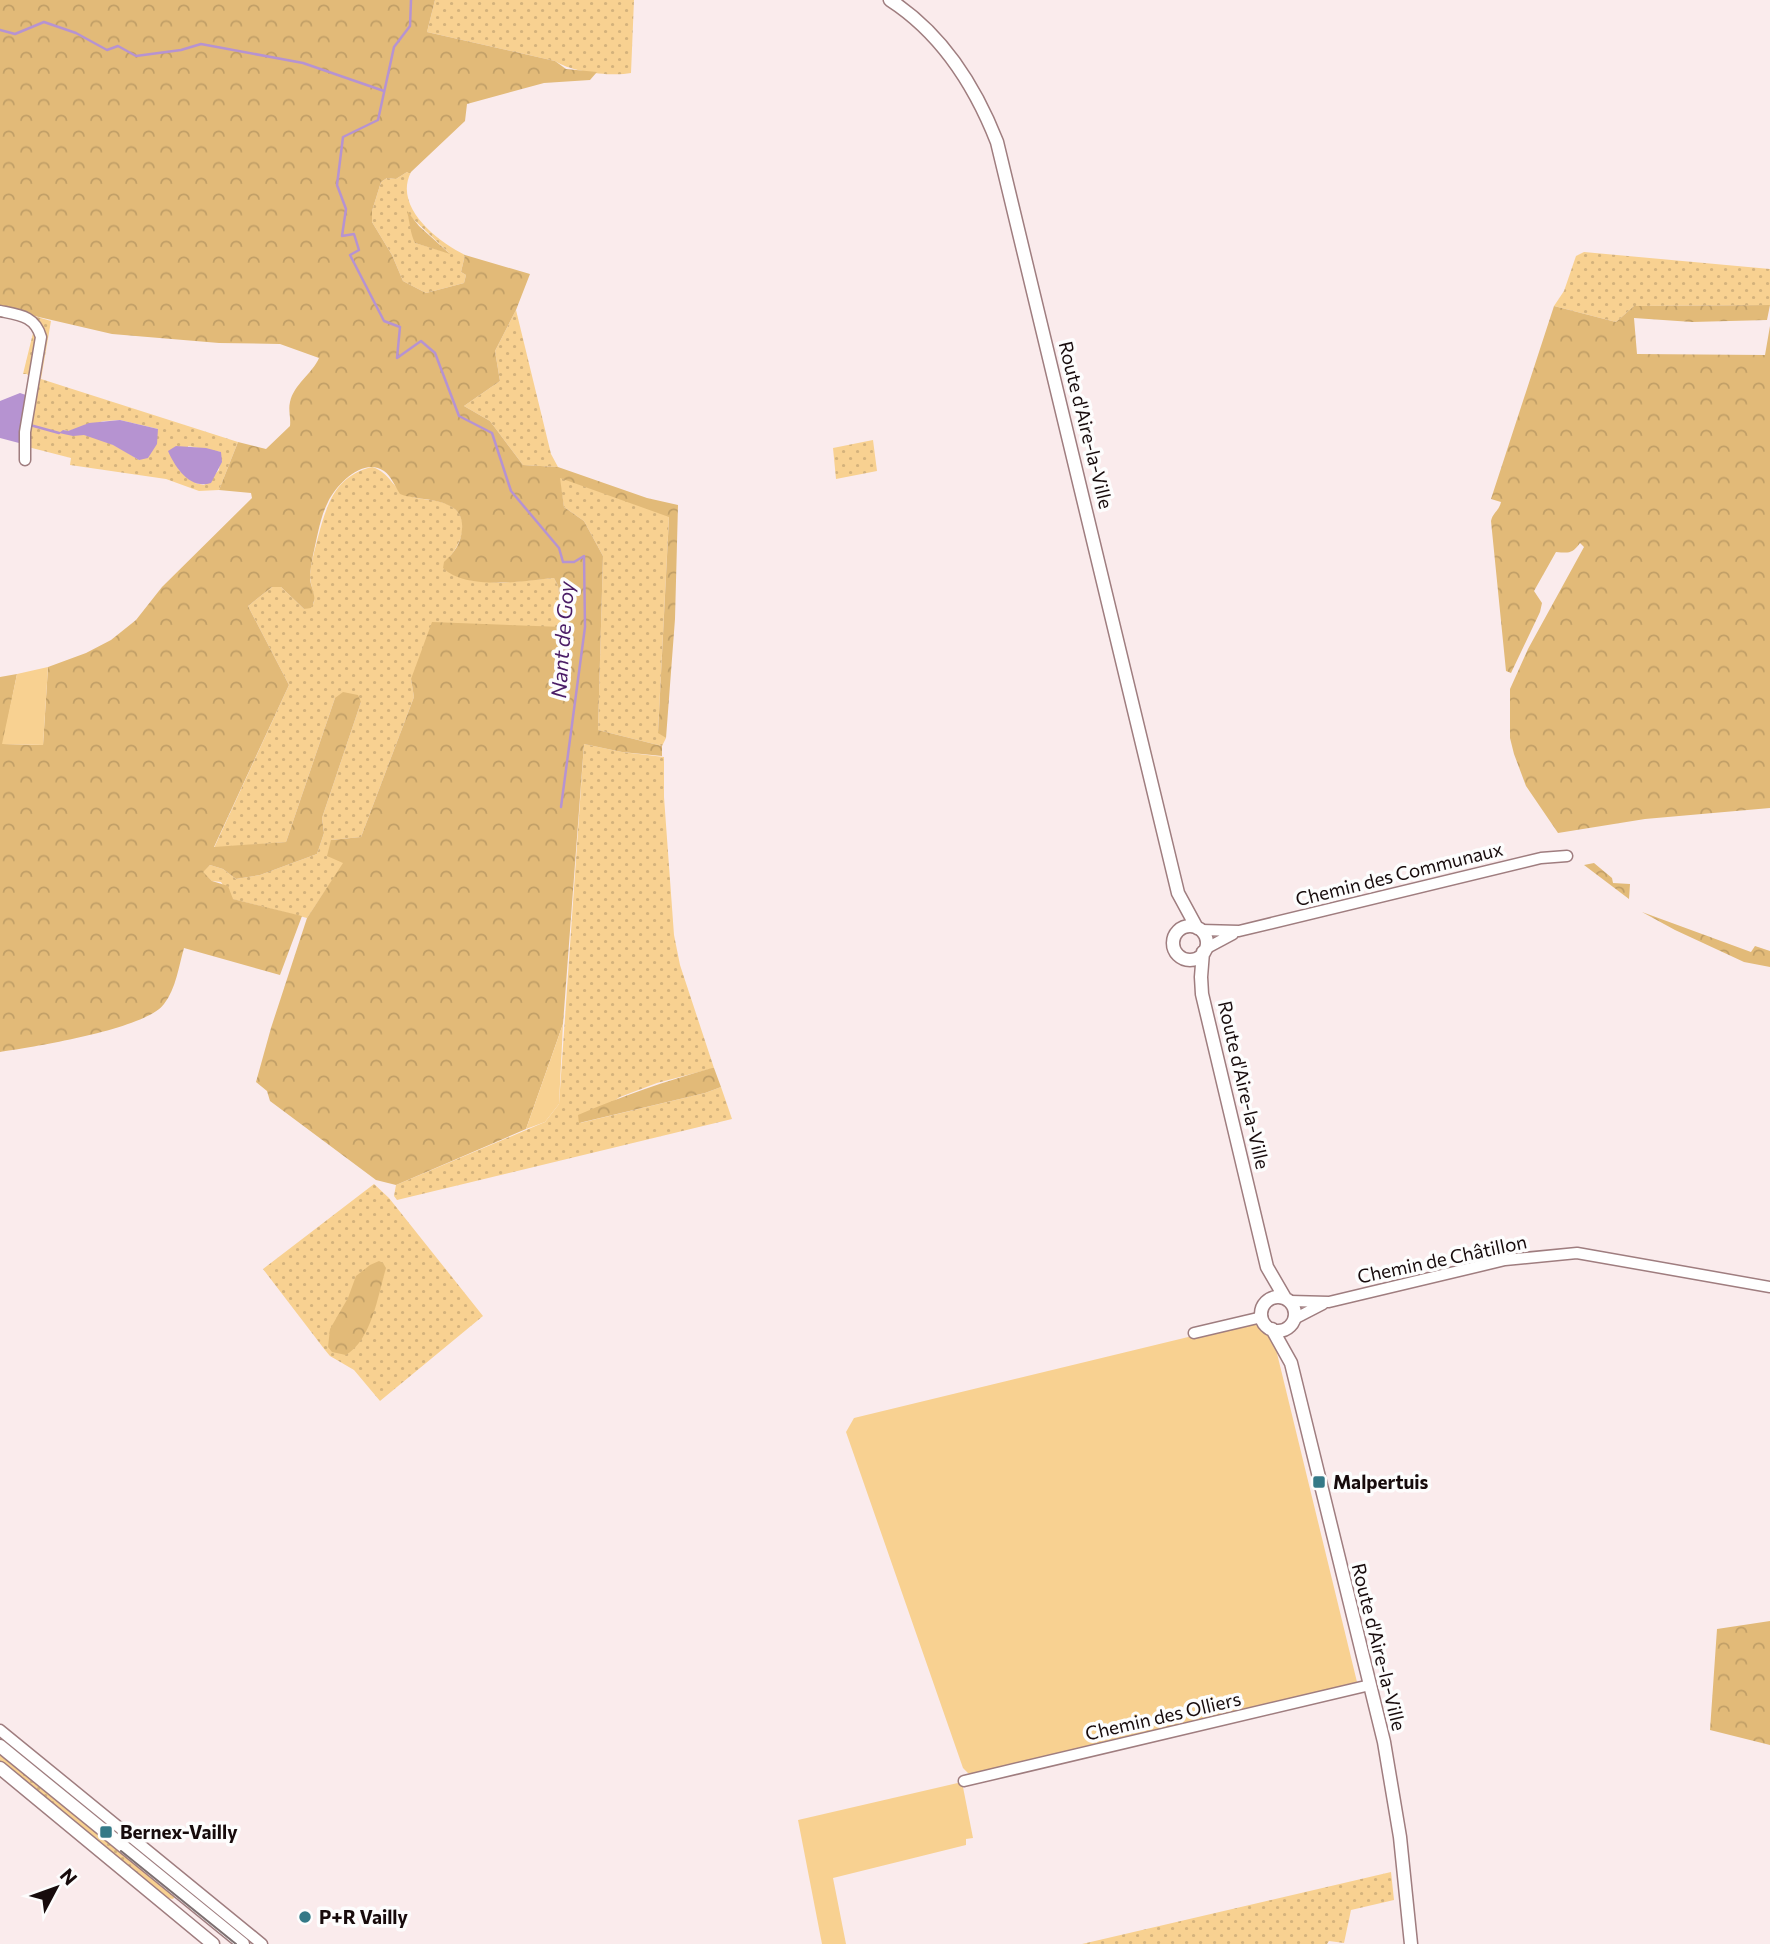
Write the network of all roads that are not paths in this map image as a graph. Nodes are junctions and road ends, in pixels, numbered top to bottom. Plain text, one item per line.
1 (890, 0) edge
2 (0, 311) edge
3 (25, 460) dead end
4 (1567, 856) dead end
5 (1178, 893) junction
6 (1199, 929) junction
7 (1239, 931) junction
8 (1175, 934) junction
9 (1204, 951) junction
10 (1181, 957) junction
11 (1202, 994) junction
12 (1267, 1266) junction
13 (1770, 1287) edge
14 (1287, 1300) junction
15 (1329, 1302) junction
16 (1263, 1310) junction
17 (1293, 1322) junction
18 (1272, 1329) junction
19 (1194, 1333) dead end
20 (1291, 1363) junction
21 (1370, 1685) junction
22 (0, 1730) edge
23 (0, 1746) edge
24 (0, 1768) edge
25 (964, 1781) dead end
26 (214, 1944) edge
27 (243, 1944) edge
28 (262, 1944) edge
29 (1411, 1944) edge

1 - 5 main road, Route d'Aire-la-Ville
2 - 3 street
4 - 7 street, Chemin des Communaux
5 - 6 main road, Route d'Aire-la-Ville
5 - 8 main road, Route d'Aire-la-Ville
6 - 7 street, Chemin des Communaux
6 - 8 main road
6 - 9 main road
7 - 9 street, Chemin des Communaux
8 - 10 main road
9 - 10 main road
9 - 11 main road, Route d'Aire-la-Ville
10 - 11 main road, Route d'Aire-la-Ville
11 - 12 main road, Route d'Aire-la-Ville
12 - 14 main road, Route d'Aire-la-Ville
12 - 16 main road, Route d'Aire-la-Ville
13 - 15 street, Chemin de Châtillon
14 - 15 street, Chemin de Châtillon
14 - 16 main road
14 - 17 main road
15 - 17 street, Chemin de Châtillon
16 - 18 main road
16 - 19 street
17 - 18 main road
17 - 20 main road, Route d'Aire-la-Ville
18 - 20 main road, Route d'Aire-la-Ville
20 - 21 main road, Route d'Aire-la-Ville
21 - 25 street, Chemin des Olliers
21 - 29 main road, Route d'Aire-la-Ville
22 - 28 street
23 - 27 main road
24 - 26 main road

